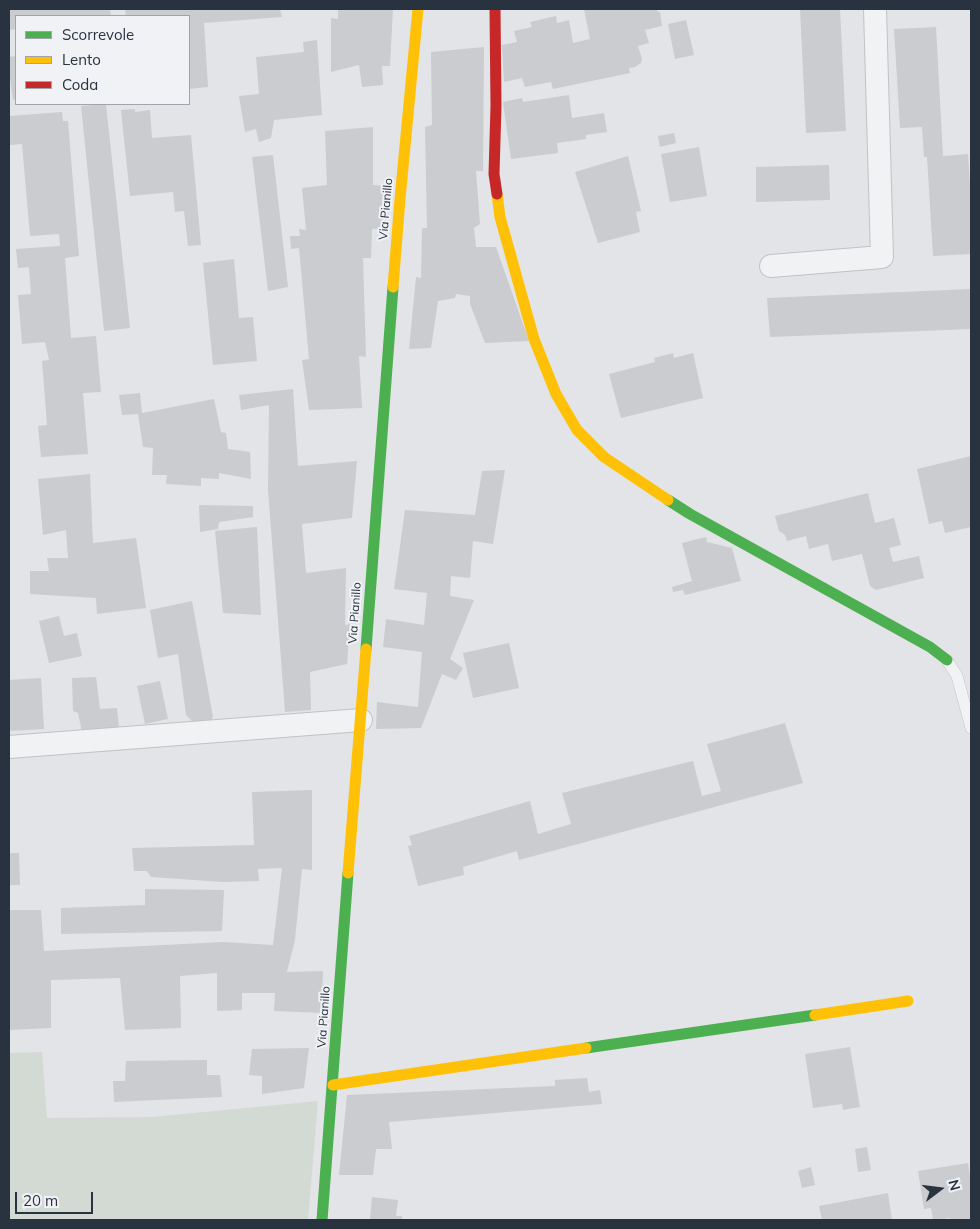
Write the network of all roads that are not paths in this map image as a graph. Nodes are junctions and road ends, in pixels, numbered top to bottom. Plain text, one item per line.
1 (418, 9) edge
2 (495, 9) edge
3 (875, 9) edge
4 (771, 266) dead end
5 (947, 660) joint
6 (361, 720) junction
7 (971, 728) edge
8 (9, 747) edge
9 (908, 1000) dead end
10 (333, 1085) junction
11 (322, 1220) edge

1 - 6 street, Via Pianillo
2 - 5 street
3 - 4 street
5 - 7 lane
6 - 8 street
6 - 10 street, Via Pianillo
9 - 10 street
10 - 11 street, Via Pianillo

